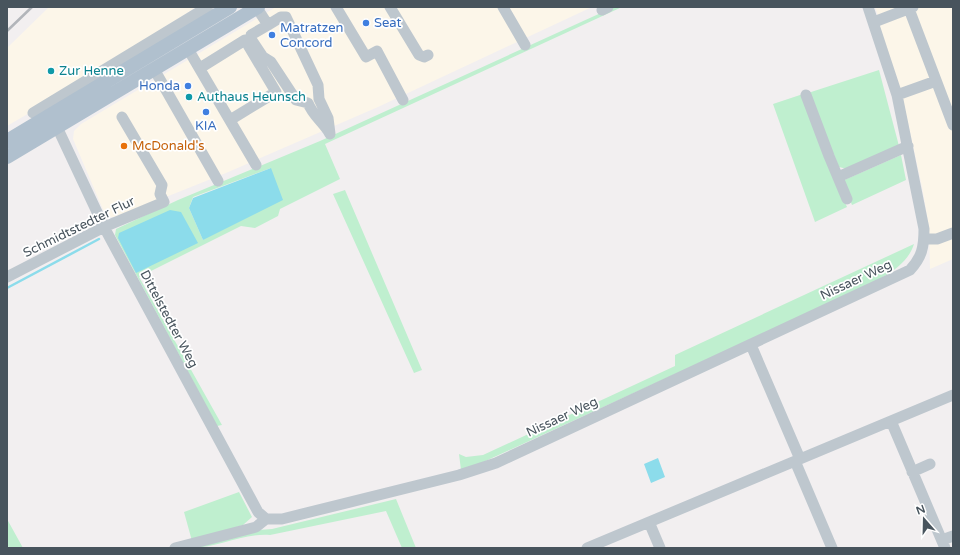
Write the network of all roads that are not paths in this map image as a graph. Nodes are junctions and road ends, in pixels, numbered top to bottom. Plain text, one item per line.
1 (230, 7) edge
2 (257, 7) edge
3 (336, 7) edge
4 (390, 7) edge
5 (503, 7) edge
6 (868, 7) edge
7 (911, 8) edge
8 (874, 22) junction
9 (268, 25) junction
10 (525, 45) dead end
11 (188, 49) junction
12 (428, 55) dead end
13 (200, 68) junction
14 (154, 69) junction
15 (936, 81) junction
16 (806, 95) dead end
17 (896, 95) junction
18 (319, 99) junction
19 (403, 100) dead end
20 (308, 103) junction
21 (46, 113) junction
22 (122, 117) dead end
23 (230, 120) junction
24 (953, 126) edge
25 (7, 141) edge
26 (908, 146) junction
27 (7, 157) edge
28 (256, 165) dead end
29 (838, 176) junction
30 (218, 181) dead end
31 (847, 199) dead end
32 (104, 227) junction
33 (953, 233) edge
34 (924, 239) junction
35 (7, 277) edge
36 (751, 345) junction
37 (953, 395) edge
38 (891, 421) junction
39 (798, 460) junction
40 (930, 464) dead end
41 (912, 472) junction
42 (266, 519) junction
43 (649, 522) junction
44 (953, 536) edge
45 (944, 544) edge
46 (175, 548) edge
47 (587, 548) edge
48 (660, 548) edge
49 (832, 548) edge

1 - 21 main road
2 - 9 street
2 - 11 main road
3 - 19 street
4 - 12 street
5 - 10 street
6 - 8 street
7 - 8 street
7 - 15 street
8 - 17 street
9 - 18 street
9 - 20 street
11 - 13 street
11 - 14 main road
13 - 23 street
13 - 23 street
14 - 21 main road
14 - 30 street
15 - 17 street
15 - 24 street
16 - 29 street
17 - 26 street
18 - 20 street
18 - 20 street
21 - 25 main road
21 - 27 main road
21 - 32 street, Dittelstedter Weg
22 - 32 street, Schmidtstedter Flur
23 - 28 street
26 - 29 street
26 - 34 street
29 - 31 street
32 - 35 street, Schmidtstedter Flur
32 - 42 street, Dittelstedter Weg
33 - 34 street
34 - 36 street, Nissaer Weg
36 - 39 street
36 - 42 street, Nissaer Weg
37 - 38 street
38 - 39 street
38 - 41 street
39 - 43 street
39 - 49 street
40 - 41 street
41 - 45 street
42 - 46 street, Nissaer Weg
43 - 47 street
43 - 48 street
44 - 45 street

